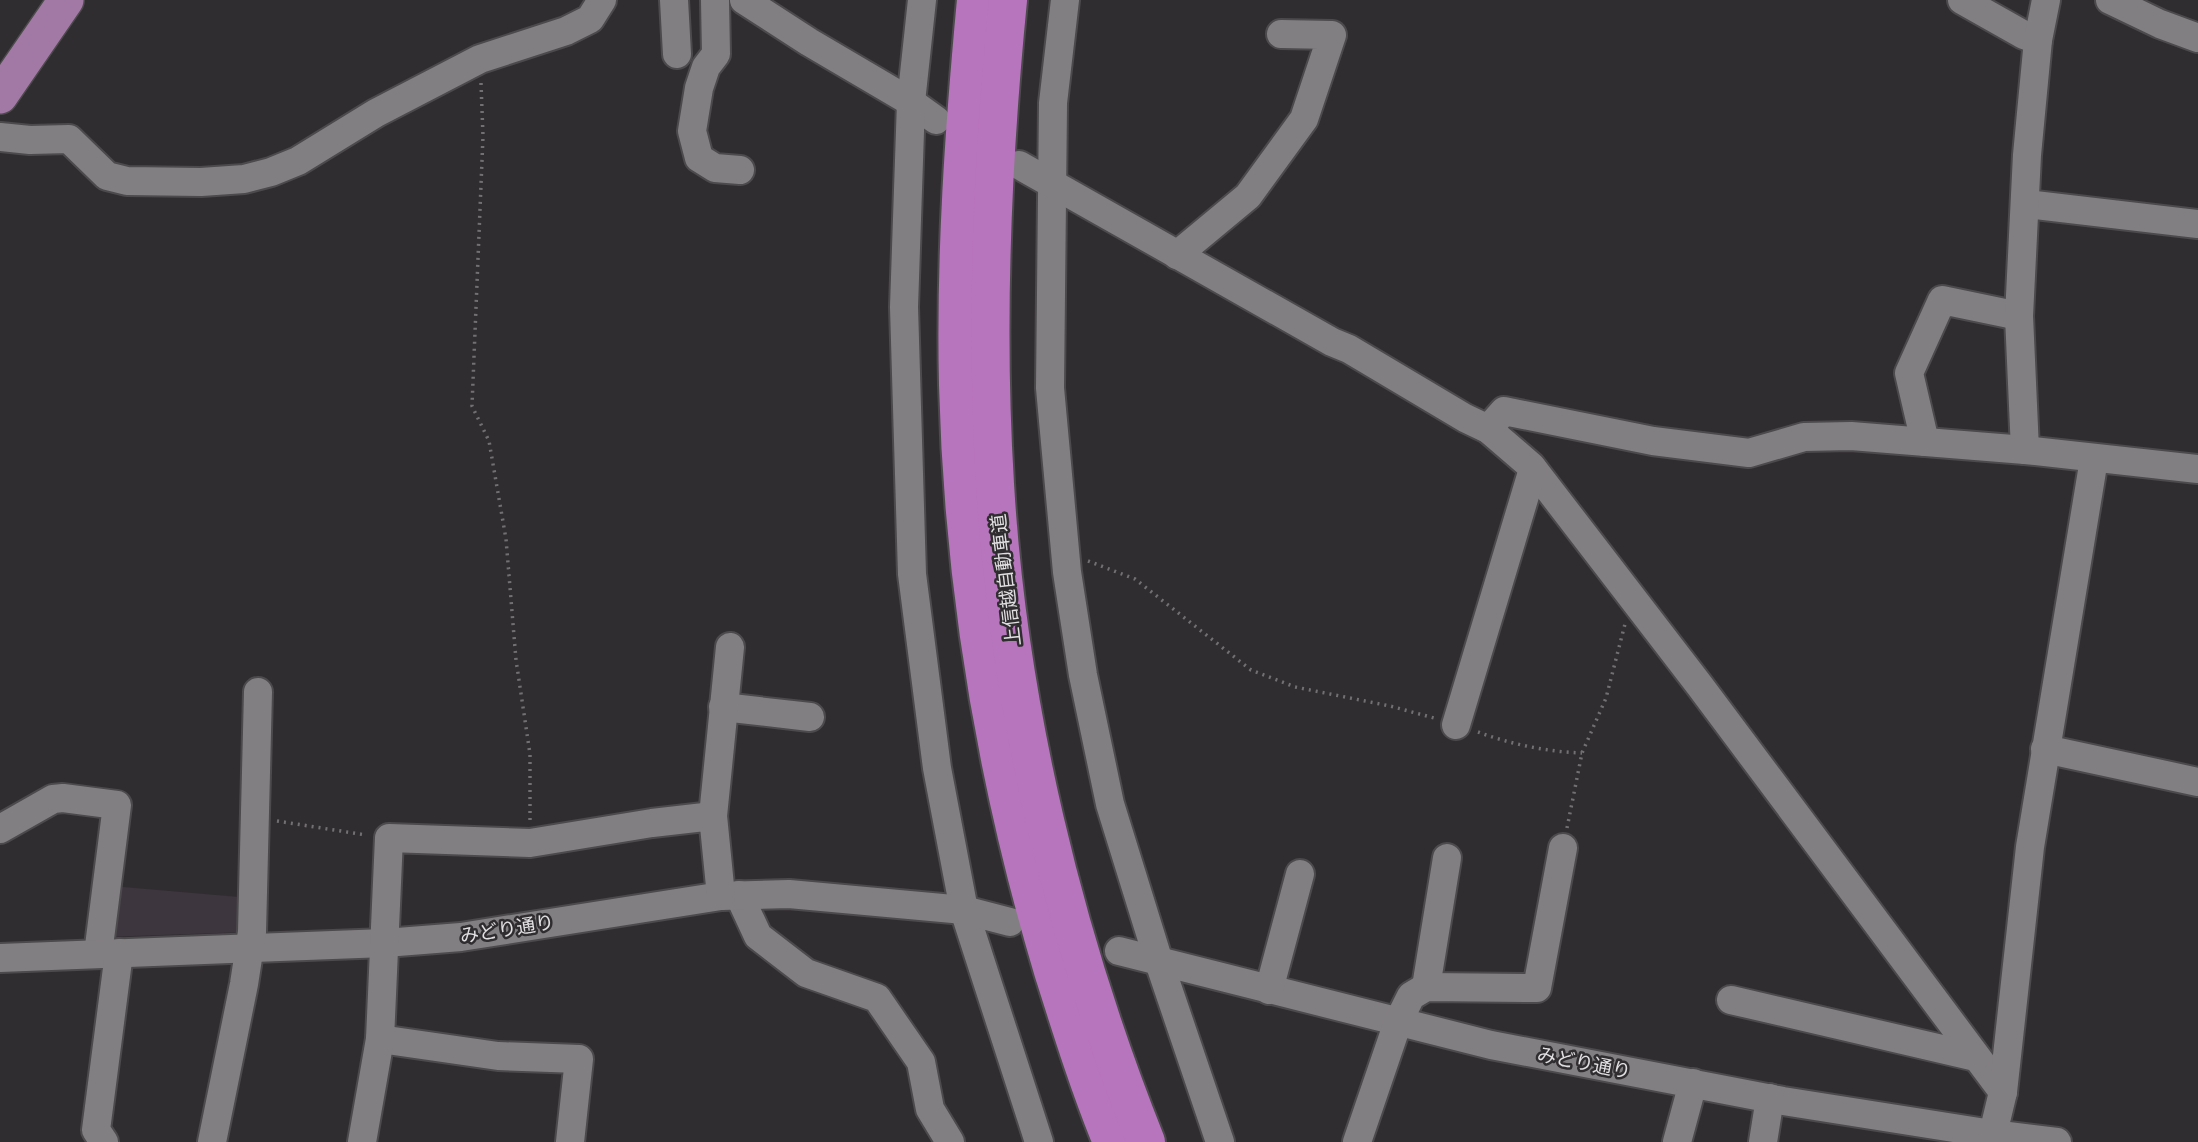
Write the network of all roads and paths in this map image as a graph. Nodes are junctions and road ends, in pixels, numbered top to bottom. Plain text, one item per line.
1 (66, 0) edge
2 (602, 0) edge
3 (674, 0) edge
4 (715, 0) edge
5 (744, 0) edge
6 (922, 0) edge
7 (976, 0) edge
8 (1008, 0) edge
9 (1065, 0) edge
10 (1962, 0) edge
11 (2046, 0) edge
12 (2110, 0) edge
13 (1280, 34) dead end
14 (2198, 38) edge
15 (2038, 40) junction
16 (677, 54) dead end
17 (480, 60) junction
18 (0, 96) edge
19 (911, 102) junction
20 (936, 120) dead end
21 (0, 137) edge
22 (1019, 165) dead end
23 (740, 170) dead end
24 (1052, 184) junction
25 (2026, 204) junction
26 (2198, 224) edge
27 (1177, 255) junction
28 (2020, 316) junction
29 (1488, 429) junction
30 (1924, 442) junction
31 (2025, 450) junction
32 (2094, 459) junction
33 (1533, 469) junction
34 (2198, 469) edge
35 (1065, 557) junction
36 (1638, 605) junction
37 (730, 647) dead end
38 (258, 692) dead end
39 (723, 707) junction
40 (810, 717) dead end
41 (1456, 725) junction
42 (2045, 750) junction
43 (1582, 753) junction
44 (2198, 782) edge
45 (713, 816) junction
46 (256, 818) junction
47 (0, 829) edge
48 (389, 838) junction
49 (530, 843) junction
50 (1563, 848) joint
51 (1447, 858) dead end
52 (1300, 874) dead end
53 (730, 896) junction
54 (964, 910) junction
55 (1010, 922) dead end
56 (385, 943) junction
57 (249, 948) junction
58 (1119, 951) dead end
59 (108, 954) junction
60 (0, 958) edge
61 (1158, 961) junction
62 (1426, 987) junction
63 (1269, 990) junction
64 (1731, 1000) dead end
65 (1398, 1022) junction
66 (380, 1039) junction
67 (1976, 1057) junction
68 (1693, 1083) junction
69 (2003, 1091) junction
70 (1770, 1098) junction
71 (1991, 1138) edge
72 (104, 1142) edge
73 (212, 1142) edge
74 (362, 1142) edge
75 (569, 1142) edge
76 (950, 1142) edge
77 (1039, 1142) edge
78 (1112, 1142) edge
79 (1146, 1142) edge
80 (1220, 1142) edge
81 (1357, 1142) edge
82 (1677, 1142) edge
83 (1763, 1142) edge
84 (2056, 1142) edge

1 - 18 main road
2 - 17 street
3 - 16 street
4 - 23 street
5 - 19 street
6 - 19 street
7 - 78 highway, 上信越自動車道
8 - 79 highway, 上信越自動車道
9 - 24 street
10 - 15 street
11 - 15 street
12 - 14 street
13 - 27 street
15 - 25 street
17 - 21 street
17 - 49 path
19 - 20 street
19 - 54 street
22 - 24 street
24 - 27 street
24 - 35 street
25 - 26 street
25 - 28 street
27 - 29 street
28 - 30 street
28 - 31 street
29 - 30 street
29 - 33 street
30 - 31 street
31 - 32 street
32 - 34 street
32 - 42 street
33 - 36 street
33 - 41 street
35 - 41 path
35 - 61 street
36 - 43 path
36 - 67 street
37 - 39 street
38 - 46 street
39 - 40 street
39 - 45 street
41 - 43 path
42 - 44 street
42 - 69 street
43 - 50 path
45 - 49 street
45 - 53 street
46 - 48 path
46 - 57 street
47 - 59 street
48 - 49 street
48 - 56 street
50 - 62 street
51 - 62 street
52 - 63 street
53 - 54 street, みどり通り
53 - 56 street, みどり通り
53 - 76 street
54 - 55 street, みどり通り
54 - 77 street
56 - 57 street, みどり通り
56 - 66 street
57 - 59 street, みどり通り
57 - 73 street
58 - 61 street, みどり通り
59 - 60 street, みどり通り
59 - 72 street
61 - 63 street, みどり通り
61 - 80 street
62 - 65 street
63 - 65 street, みどり通り
64 - 67 street
65 - 68 street, みどり通り
65 - 81 street
66 - 74 street
66 - 75 street
67 - 69 street
68 - 70 street, みどり通り
68 - 82 street
69 - 71 street
70 - 71 street, みどり通り
70 - 83 street
71 - 84 street, みどり通り

